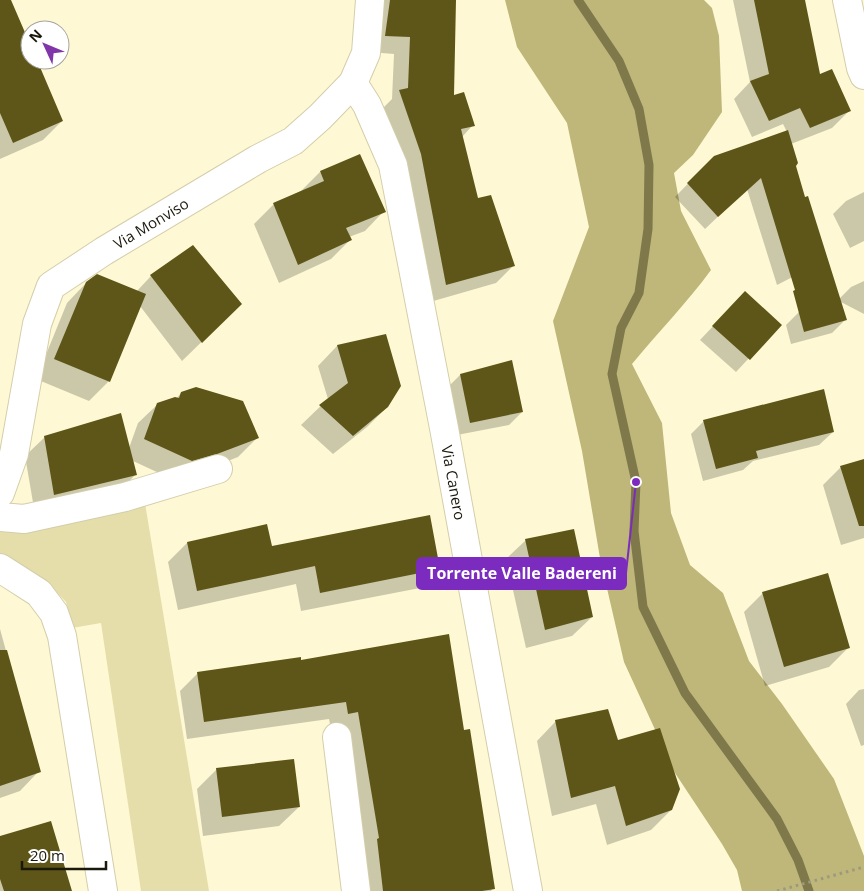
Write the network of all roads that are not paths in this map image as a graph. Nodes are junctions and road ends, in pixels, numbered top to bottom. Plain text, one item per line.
1 (370, 0) edge
2 (847, 0) edge
3 (864, 75) edge
4 (353, 83) junction
5 (218, 469) dead end
6 (0, 493) edge
7 (0, 517) edge
8 (0, 568) edge
9 (337, 736) dead end
10 (103, 891) edge
11 (356, 891) edge
12 (528, 891) edge

1 - 4 street, Via Monviso
2 - 3 street
4 - 6 street, Via Monviso
4 - 12 street, Via Canero
5 - 7 street
8 - 10 street
9 - 11 street

